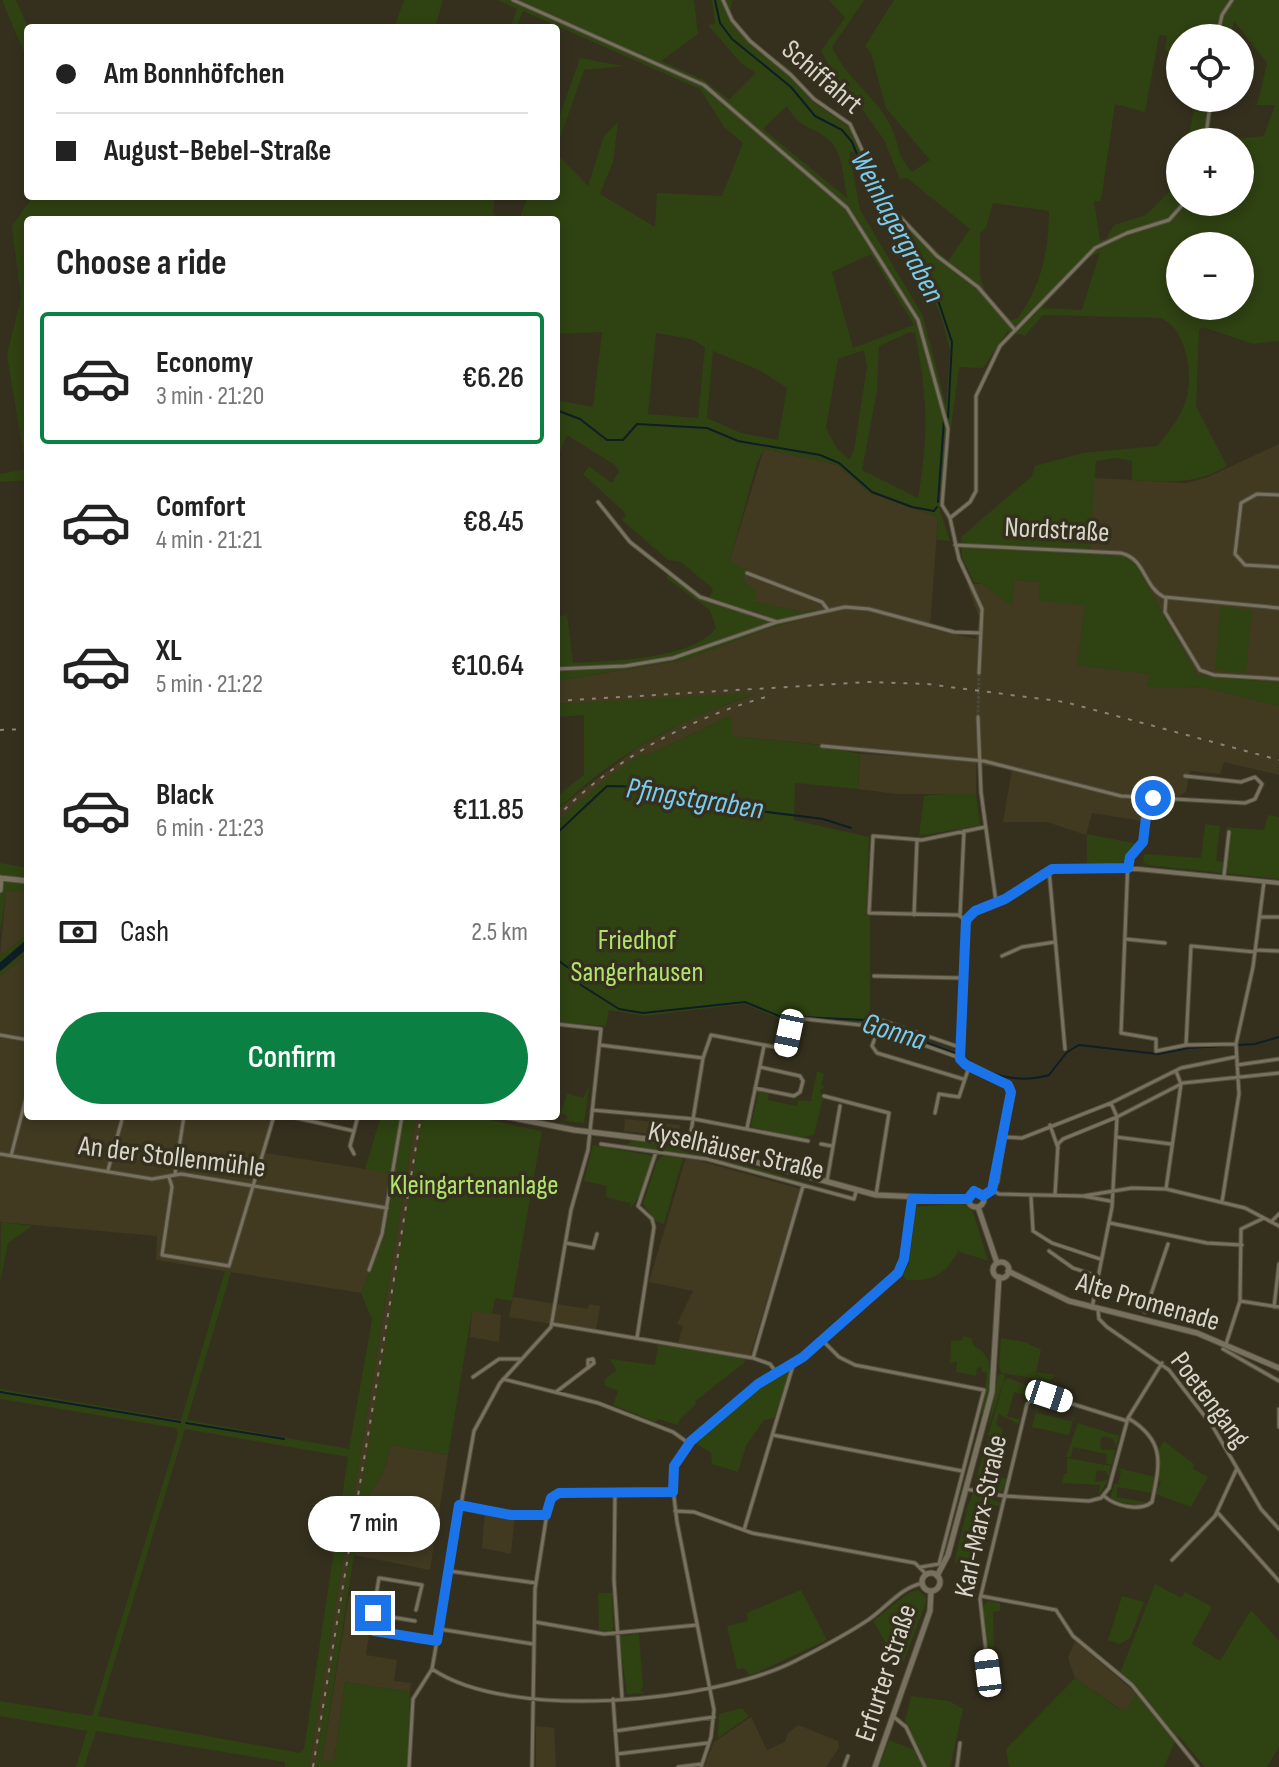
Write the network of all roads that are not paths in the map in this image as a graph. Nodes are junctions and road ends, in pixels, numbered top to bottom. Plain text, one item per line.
1 (513, 0) edge
2 (723, 0) edge
3 (1232, 0) edge
4 (1220, 24) edge
5 (1174, 216) edge
6 (1015, 330) junction
7 (1279, 495) edge
8 (598, 502) dead end
9 (950, 518) junction
10 (955, 545) junction
11 (1279, 567) edge
12 (747, 573) dead end
13 (1166, 598) junction
14 (1279, 608) edge
15 (828, 610) junction
16 (777, 622) junction
17 (981, 633) junction
18 (560, 669) edge
19 (979, 673) tunnel mouth
20 (1279, 679) edge
21 (978, 717) tunnel mouth
22 (822, 746) dead end
23 (980, 760) junction
24 (1185, 776) dead end
25 (1149, 800) junction
26 (985, 827) junction
27 (964, 831) junction
28 (1229, 832) dead end
29 (917, 840) junction
30 (1128, 868) junction
31 (1049, 870) junction
32 (1224, 876) junction
33 (1, 878) edge
34 (24, 881) edge
35 (1264, 882) junction
36 (1279, 883) edge
37 (0, 890) edge
38 (996, 902) junction
39 (914, 915) junction
40 (960, 916) junction
41 (1260, 917) junction
42 (1279, 917) edge
43 (966, 920) junction
44 (1125, 939) junction
45 (1055, 942) junction
46 (1165, 943) dead end
47 (1255, 951) junction
48 (1279, 951) edge
49 (1002, 956) dead end
50 (874, 976) dead end
51 (963, 978) junction
52 (872, 1017) dead end
53 (560, 1024) edge
54 (878, 1029) junction
55 (0, 1035) edge
56 (24, 1039) edge
57 (1236, 1044) junction
58 (600, 1045) junction
59 (764, 1045) junction
60 (1186, 1045) junction
61 (1065, 1049) dead end
62 (960, 1054) junction
63 (1237, 1055) junction
64 (703, 1058) junction
65 (1279, 1059) edge
66 (1237, 1065) junction
67 (760, 1067) junction
68 (969, 1067) junction
69 (1176, 1071) junction
70 (1279, 1073) edge
71 (963, 1079) junction
72 (1238, 1080) junction
73 (1181, 1084) junction
74 (755, 1088) junction
75 (824, 1096) dead end
76 (1111, 1103) junction
77 (24, 1106) edge
78 (840, 1106) dead end
79 (592, 1110) junction
80 (935, 1113) dead end
81 (1117, 1117) junction
82 (694, 1119) junction
83 (122, 1120) edge
84 (183, 1120) edge
85 (273, 1120) edge
86 (306, 1120) edge
87 (357, 1120) edge
88 (401, 1120) edge
89 (525, 1120) edge
90 (1050, 1125) junction
91 (747, 1128) junction
92 (354, 1131) junction
93 (590, 1132) junction
94 (1004, 1137) junction
95 (1116, 1137) junction
96 (808, 1141) dead end
97 (601, 1144) dead end
98 (689, 1144) junction
99 (821, 1144) dead end
100 (1171, 1144) junction
101 (832, 1146) junction
102 (1058, 1148) junction
103 (657, 1151) junction
104 (0, 1154) edge
105 (354, 1154) dead end
106 (11, 1156) junction
107 (108, 1172) junction
108 (175, 1174) junction
109 (169, 1177) junction
110 (827, 1183) junction
111 (254, 1186) junction
112 (803, 1186) junction
113 (1166, 1189) junction
114 (992, 1190) junction
115 (856, 1192) junction
116 (1112, 1194) junction
117 (876, 1195) junction
118 (1032, 1195) junction
119 (1055, 1195) junction
120 (983, 1196) junction
121 (1083, 1196) junction
122 (912, 1199) junction
123 (968, 1199) junction
124 (1111, 1201) junction
125 (1222, 1202) junction
126 (978, 1207) junction
127 (387, 1208) junction
128 (1279, 1214) edge
129 (1264, 1218) junction
130 (1272, 1221) junction
131 (1110, 1223) junction
132 (1279, 1226) edge
133 (597, 1234) dead end
134 (566, 1243) junction
135 (1168, 1244) dead end
136 (1242, 1245) junction
137 (1049, 1251) dead end
138 (1100, 1259) junction
139 (997, 1263) junction
140 (1279, 1264) edge
141 (369, 1270) dead end
142 (1008, 1271) junction
143 (1097, 1276) junction
144 (999, 1277) junction
145 (1240, 1301) junction
146 (1276, 1307) edge
147 (1095, 1309) junction
148 (1145, 1312) dead end
149 (552, 1324) junction
150 (637, 1338) junction
151 (822, 1340) junction
152 (1224, 1347) junction
153 (753, 1358) junction
154 (521, 1359) junction
155 (794, 1362) junction
156 (1162, 1363) junction
157 (588, 1368) dead end
158 (1279, 1368) edge
159 (776, 1372) junction
160 (473, 1377) dead end
161 (503, 1379) junction
162 (1279, 1381) edge
163 (556, 1392) junction
164 (1279, 1409) edge
165 (1127, 1419) junction
166 (975, 1424) junction
167 (983, 1426) junction
168 (1279, 1427) edge
169 (773, 1435) junction
170 (689, 1443) junction
171 (1237, 1468) junction
172 (964, 1471) junction
173 (966, 1489) junction
174 (673, 1492) junction
175 (615, 1493) junction
176 (1104, 1496) junction
177 (1008, 1497) junction
178 (459, 1505) junction
179 (675, 1511) junction
180 (1217, 1512) junction
181 (546, 1515) junction
182 (1279, 1529) edge
183 (744, 1530) junction
184 (1172, 1560) dead end
185 (921, 1567) junction
186 (449, 1571) junction
187 (927, 1575) junction
188 (937, 1576) junction
189 (1279, 1581) edge
190 (536, 1583) junction
191 (923, 1583) junction
192 (931, 1591) junction
193 (981, 1596) junction
194 (416, 1610) dead end
195 (373, 1614) junction
196 (415, 1621) dead end
197 (533, 1622) junction
198 (697, 1625) junction
199 (439, 1629) junction
200 (616, 1633) junction
201 (437, 1641) junction
202 (533, 1644) junction
203 (432, 1669) junction
204 (710, 1688) junction
205 (991, 1695) dead end
206 (623, 1698) junction
207 (532, 1699) junction
208 (613, 1699) junction
209 (714, 1717) junction
210 (894, 1717) junction
211 (615, 1731) junction
212 (710, 1743) junction
213 (960, 1743) dead end
214 (617, 1754) junction
215 (848, 1756) dead end
216 (702, 1766) edge
217 (409, 1767) edge
218 (532, 1767) edge
219 (618, 1767) edge
220 (678, 1767) edge
221 (844, 1767) edge
222 (875, 1767) edge
223 (925, 1767) edge
224 (957, 1767) edge
225 (1198, 1767) edge

1 - 9 street
2 - 6 street, Schiffahrt
3 - 4 street
5 - 6 street
6 - 9 street
7 - 11 street
8 - 16 street
9 - 10 street
10 - 13 street, Nordstraße
10 - 17 street
12 - 15 street
13 - 14 street
13 - 20 street, Nordstraße
15 - 16 street
15 - 17 street
16 - 18 street
17 - 19 street
21 - 23 street
22 - 23 street
23 - 25 street
23 - 26 street
24 - 25 street
25 - 30 street
26 - 27 street
26 - 38 street
27 - 29 street
27 - 40 street
28 - 32 street
29 - 39 street
29 - 39 street
30 - 31 street
30 - 32 street
30 - 44 street
31 - 38 street
31 - 45 street
32 - 35 street
33 - 34 main road
33 - 37 main road
35 - 36 street
35 - 41 street
38 - 43 street
39 - 40 street
40 - 43 street
41 - 42 street
41 - 47 street
43 - 51 street
44 - 46 street
44 - 60 street
45 - 49 street
45 - 61 street
47 - 48 street
47 - 57 street
47 - 60 street
50 - 51 street
51 - 62 street
52 - 62 street
53 - 58 street
54 - 59 street
54 - 62 street
54 - 71 street
55 - 56 street
57 - 60 street
57 - 63 street
58 - 64 street
58 - 79 street
59 - 64 street
59 - 67 street
62 - 68 street
63 - 66 street
63 - 69 street
64 - 82 street
65 - 66 street
66 - 72 street
67 - 74 street
67 - 74 street
68 - 71 street
68 - 94 street
69 - 73 street
69 - 76 street
70 - 72 street
71 - 80 street
72 - 73 street
72 - 125 street
73 - 81 street
73 - 100 street
74 - 91 street
75 - 117 street
76 - 81 street
76 - 90 street
77 - 106 street
78 - 101 street, Kyselhäuser Straße
79 - 82 street, Kyselhäuser Straße
79 - 93 street
81 - 95 street
81 - 102 street
82 - 91 street, Kyselhäuser Straße
82 - 98 street
83 - 107 street
84 - 108 street
85 - 111 street
86 - 92 street
87 - 92 street
88 - 127 street
89 - 93 main road, Kyselhäuser Straße
90 - 94 street
90 - 102 street
91 - 96 street, Kyselhäuser Straße
92 - 105 street
93 - 98 main road, Kyselhäuser Straße
93 - 134 street
94 - 114 street
95 - 100 street
95 - 116 street
97 - 103 street, Kyselhäuser Straße
98 - 110 main road, Kyselhäuser Straße
99 - 101 street
100 - 113 street
101 - 110 street, Kyselhäuser Straße
102 - 119 street
103 - 112 street, Kyselhäuser Straße
103 - 150 street
104 - 106 street, An der Stollenmühle
106 - 107 street, An der Stollenmühle
107 - 109 street, An der Stollenmühle
108 - 109 street, An der Stollenmühle
108 - 111 street, An der Stollenmühle
109 - 111 street
110 - 115 main road, Kyselhäuser Straße
111 - 127 street, An der Stollenmühle
112 - 115 street, Kyselhäuser Straße
112 - 153 street
113 - 116 street
113 - 125 street
114 - 118 street
114 - 120 street
115 - 117 main road, Kyselhäuser Straße
116 - 121 street
116 - 124 street
117 - 122 main road, Kyselhäuser Straße
118 - 119 street
118 - 138 street
119 - 121 street
120 - 123 main road, Kyselhäuser Straße
120 - 126 main road
121 - 124 street
122 - 123 main road, Kyselhäuser Straße
122 - 151 street
123 - 126 main road
124 - 131 street
125 - 129 street
126 - 139 main road
127 - 141 street
128 - 130 street
129 - 130 street
129 - 136 street
130 - 132 street
131 - 136 street
131 - 138 street
133 - 134 street
134 - 149 street
135 - 148 street
136 - 145 street
137 - 143 street
138 - 143 street
139 - 142 main road, Alte Promenade
139 - 144 main road, Erfurter Straße
140 - 146 street
142 - 144 main road
142 - 147 main road, Alte Promenade
143 - 147 street
144 - 167 main road, Erfurter Straße
145 - 146 street
145 - 152 street
147 - 152 main road, Alte Promenade
147 - 156 street, Poetengang
149 - 150 street
149 - 154 street
150 - 153 street
151 - 155 street
151 - 166 street, Erfurter Straße
152 - 158 main road, Alte Promenade
152 - 162 street, Alte Promenade
153 - 159 street
154 - 160 street
154 - 161 street
155 - 159 street
155 - 169 street
156 - 165 street
156 - 171 street, Poetengang
157 - 163 street
159 - 170 street
161 - 163 street
161 - 178 street
163 - 170 street
164 - 168 street
165 - 176 street
165 - 176 street
165 - 177 street, Karl-Marx-Straße
166 - 167 street
166 - 172 street, Erfurter Straße
167 - 173 main road, Erfurter Straße
169 - 172 street
169 - 183 street
170 - 174 street
171 - 180 street
171 - 182 street, Poetengang
172 - 185 street, Erfurter Straße
173 - 177 street
173 - 188 main road, Erfurter Straße
174 - 175 street
174 - 179 street
175 - 181 street
175 - 200 street
176 - 177 street
177 - 193 street, Karl-Marx-Straße
178 - 181 street
178 - 186 street
179 - 183 street
179 - 198 street
180 - 184 street
180 - 189 street
181 - 190 street
183 - 185 street
185 - 187 street
186 - 190 street
186 - 199 street
187 - 188 main road
187 - 191 main road
188 - 192 main road
190 - 197 street
191 - 192 main road
191 - 204 street
192 - 210 main road, Erfurter Straße
193 - 205 street, Karl-Marx-Straße
193 - 225 street
194 - 195 street
195 - 196 street
195 - 201 street
197 - 200 street
197 - 202 street
198 - 200 street
198 - 204 street
199 - 201 street
199 - 202 street
200 - 206 street
201 - 203 street
202 - 207 street
203 - 207 street
203 - 217 street
204 - 206 street
204 - 209 street
206 - 208 street
207 - 208 street
207 - 218 street
208 - 211 street
209 - 211 street
209 - 212 street
210 - 222 main road, Erfurter Straße
210 - 223 street
211 - 214 street
212 - 214 street
212 - 216 street
213 - 224 street
214 - 219 street
215 - 221 street
216 - 220 street

